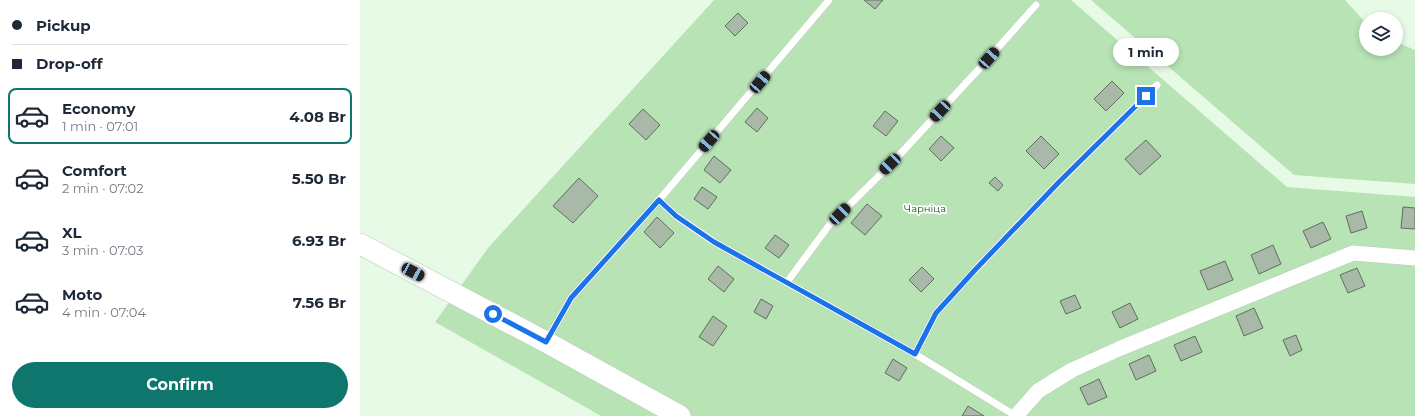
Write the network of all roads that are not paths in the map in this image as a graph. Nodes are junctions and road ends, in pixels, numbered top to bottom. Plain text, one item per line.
1 (829, 0) edge
2 (1036, 5) dead end
3 (1157, 85) dead end
4 (659, 200) junction
5 (360, 244) edge
6 (1415, 258) edge
7 (787, 282) junction
8 (546, 342) junction
9 (915, 354) junction
10 (680, 416) edge
11 (1016, 416) edge

1 - 4 lane
2 - 7 lane
3 - 9 lane
4 - 7 lane
4 - 8 lane
5 - 8 main road
6 - 11 street
7 - 9 lane
8 - 10 main road
9 - 11 lane

